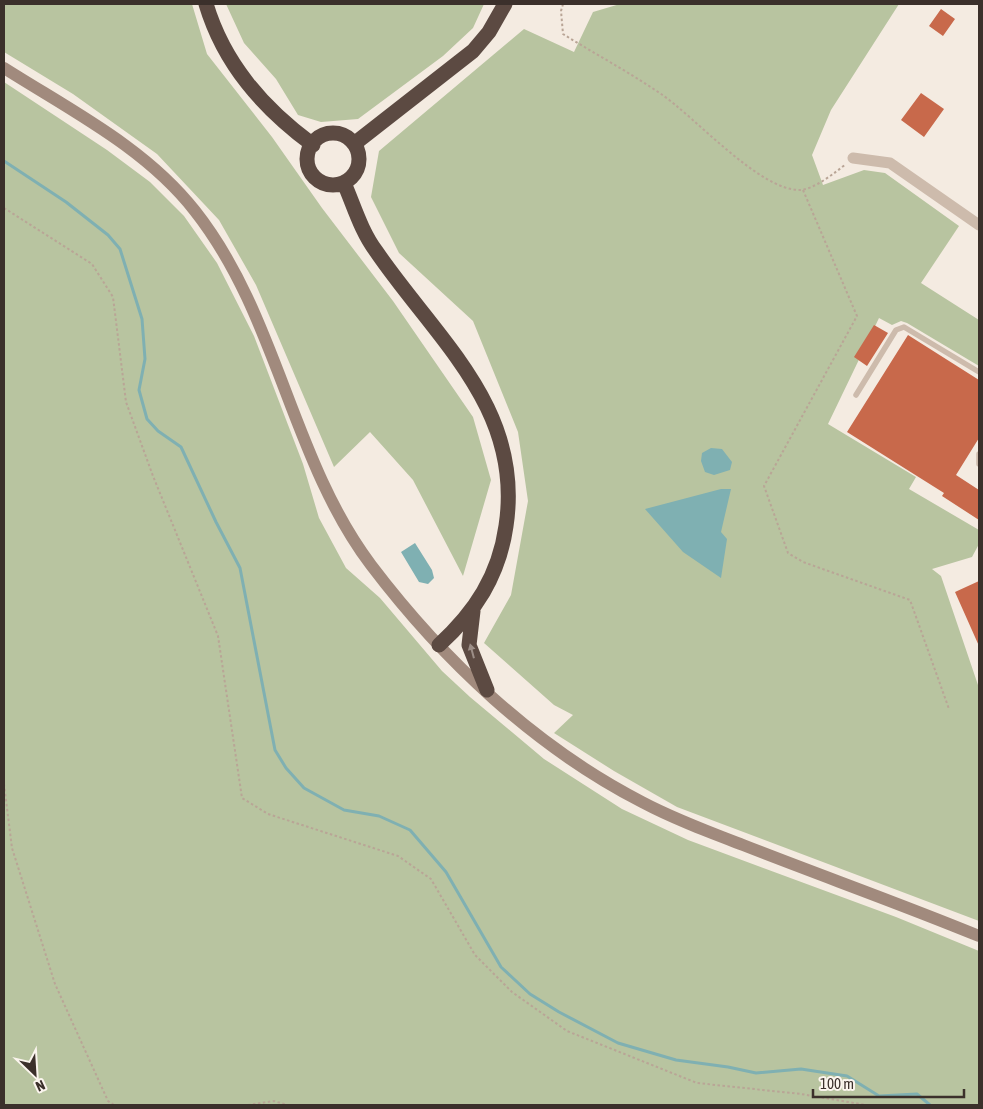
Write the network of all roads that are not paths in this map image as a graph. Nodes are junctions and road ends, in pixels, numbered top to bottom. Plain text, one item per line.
1 (206, 4) edge
2 (500, 8) edge
3 (4, 68) edge
4 (354, 144) junction
5 (313, 145) junction
6 (853, 158) road end
7 (344, 183) junction
8 (979, 225) edge
9 (979, 372) edge
10 (856, 395) dead end
11 (979, 454) edge
12 (979, 464) edge
13 (473, 609) junction
14 (439, 645) junction
15 (487, 690) junction
16 (979, 936) edge

1 - 5 highway
2 - 4 highway
3 - 14 main road
4 - 5 highway
4 - 7 highway
5 - 7 highway
6 - 8 street
7 - 13 highway
9 - 10 lane
11 - 12 lane
13 - 14 highway
15 -> 13 highway
14 - 15 main road
15 - 16 main road

